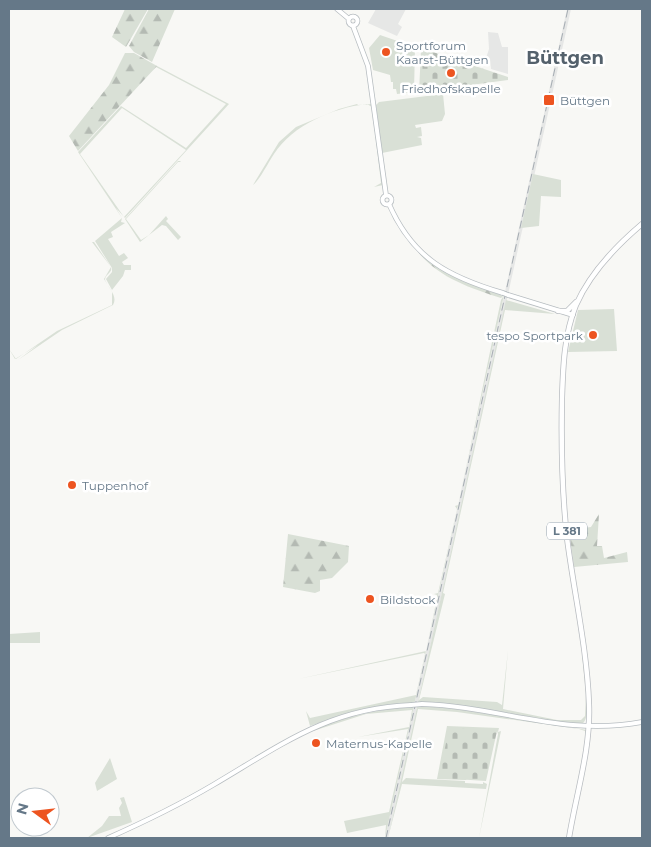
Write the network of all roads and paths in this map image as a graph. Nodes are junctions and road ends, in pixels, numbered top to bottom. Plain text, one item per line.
1 (337, 9) edge
2 (349, 19) junction
3 (353, 26) junction
4 (642, 224) edge
5 (580, 297) junction
6 (558, 310) junction
7 (573, 315) junction
8 (569, 327) junction
9 (590, 712) junction
10 (642, 722) edge
11 (581, 726) junction
12 (589, 727) junction
13 (596, 727) junction
14 (588, 736) junction
15 (108, 838) edge
16 (569, 838) edge

1 - 2 main road
2 - 3 main road
2 - 3 main road
3 - 6 main road
4 - 5 main road, L 381
5 - 6 main road, L 381
5 - 7 main road, L 381
6 - 7 main road
6 - 8 main road
7 - 8 main road, L 381
8 - 9 main road, L 381
9 - 11 main road
9 - 12 main road, L 381
10 - 13 main road
11 - 12 main road
11 - 15 main road, bridge
12 - 13 main road
12 - 14 main road, L 381
13 - 14 main road
14 - 16 main road, L 381

